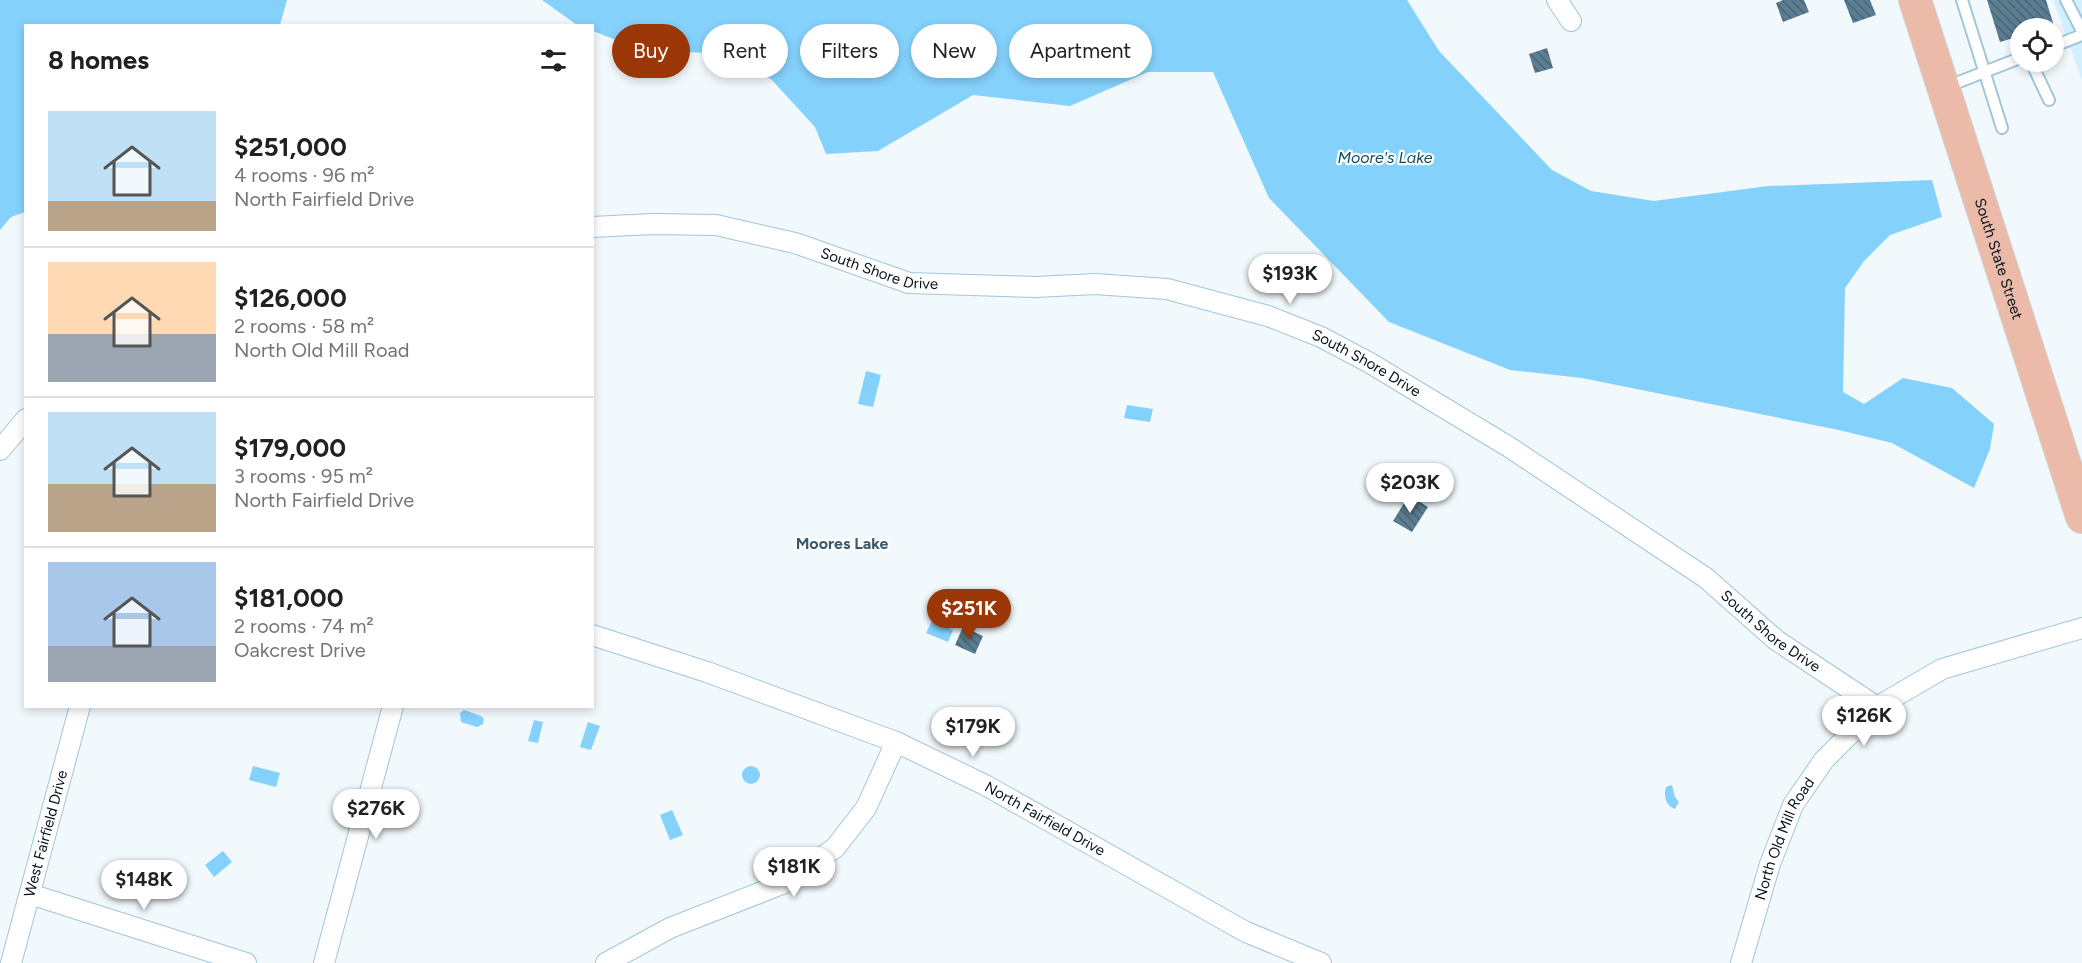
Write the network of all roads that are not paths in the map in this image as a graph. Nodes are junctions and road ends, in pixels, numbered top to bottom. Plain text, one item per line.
1 (1557, 0) edge
2 (1915, 0) edge
3 (1962, 0) edge
4 (2066, 0) edge
5 (1571, 21) dead end
6 (2082, 33) edge
7 (2064, 41) edge
8 (2010, 62) edge
9 (1984, 72) junction
10 (2036, 72) edge
11 (1943, 89) junction
12 (2049, 100) dead end
13 (2002, 128) dead end
14 (594, 227) edge
15 (24, 421) edge
16 (0, 450) edge
17 (2082, 517) edge
18 (2082, 628) edge
19 (594, 637) edge
20 (1877, 706) junction
21 (79, 708) edge
22 (392, 708) edge
23 (896, 742) junction
24 (30, 894) junction
25 (11, 963) edge
26 (246, 963) edge
27 (324, 963) edge
28 (606, 963) edge
29 (1320, 963) edge
30 (1741, 963) edge

1 - 5 street
2 - 11 main road, South State Street
3 - 9 lane
4 - 6 lane
6 - 7 lane
8 - 9 lane
9 - 11 lane
9 - 13 lane
10 - 12 lane
11 - 17 main road, South State Street
14 - 20 street, South Shore Drive
15 - 16 street
18 - 20 street, North Old Mill Road
19 - 23 street, North Fairfield Drive
20 - 30 street, North Old Mill Road
21 - 24 street, West Fairfield Drive
22 - 27 street
23 - 28 street
23 - 29 street, North Fairfield Drive
24 - 25 street, West Fairfield Drive
24 - 26 street

